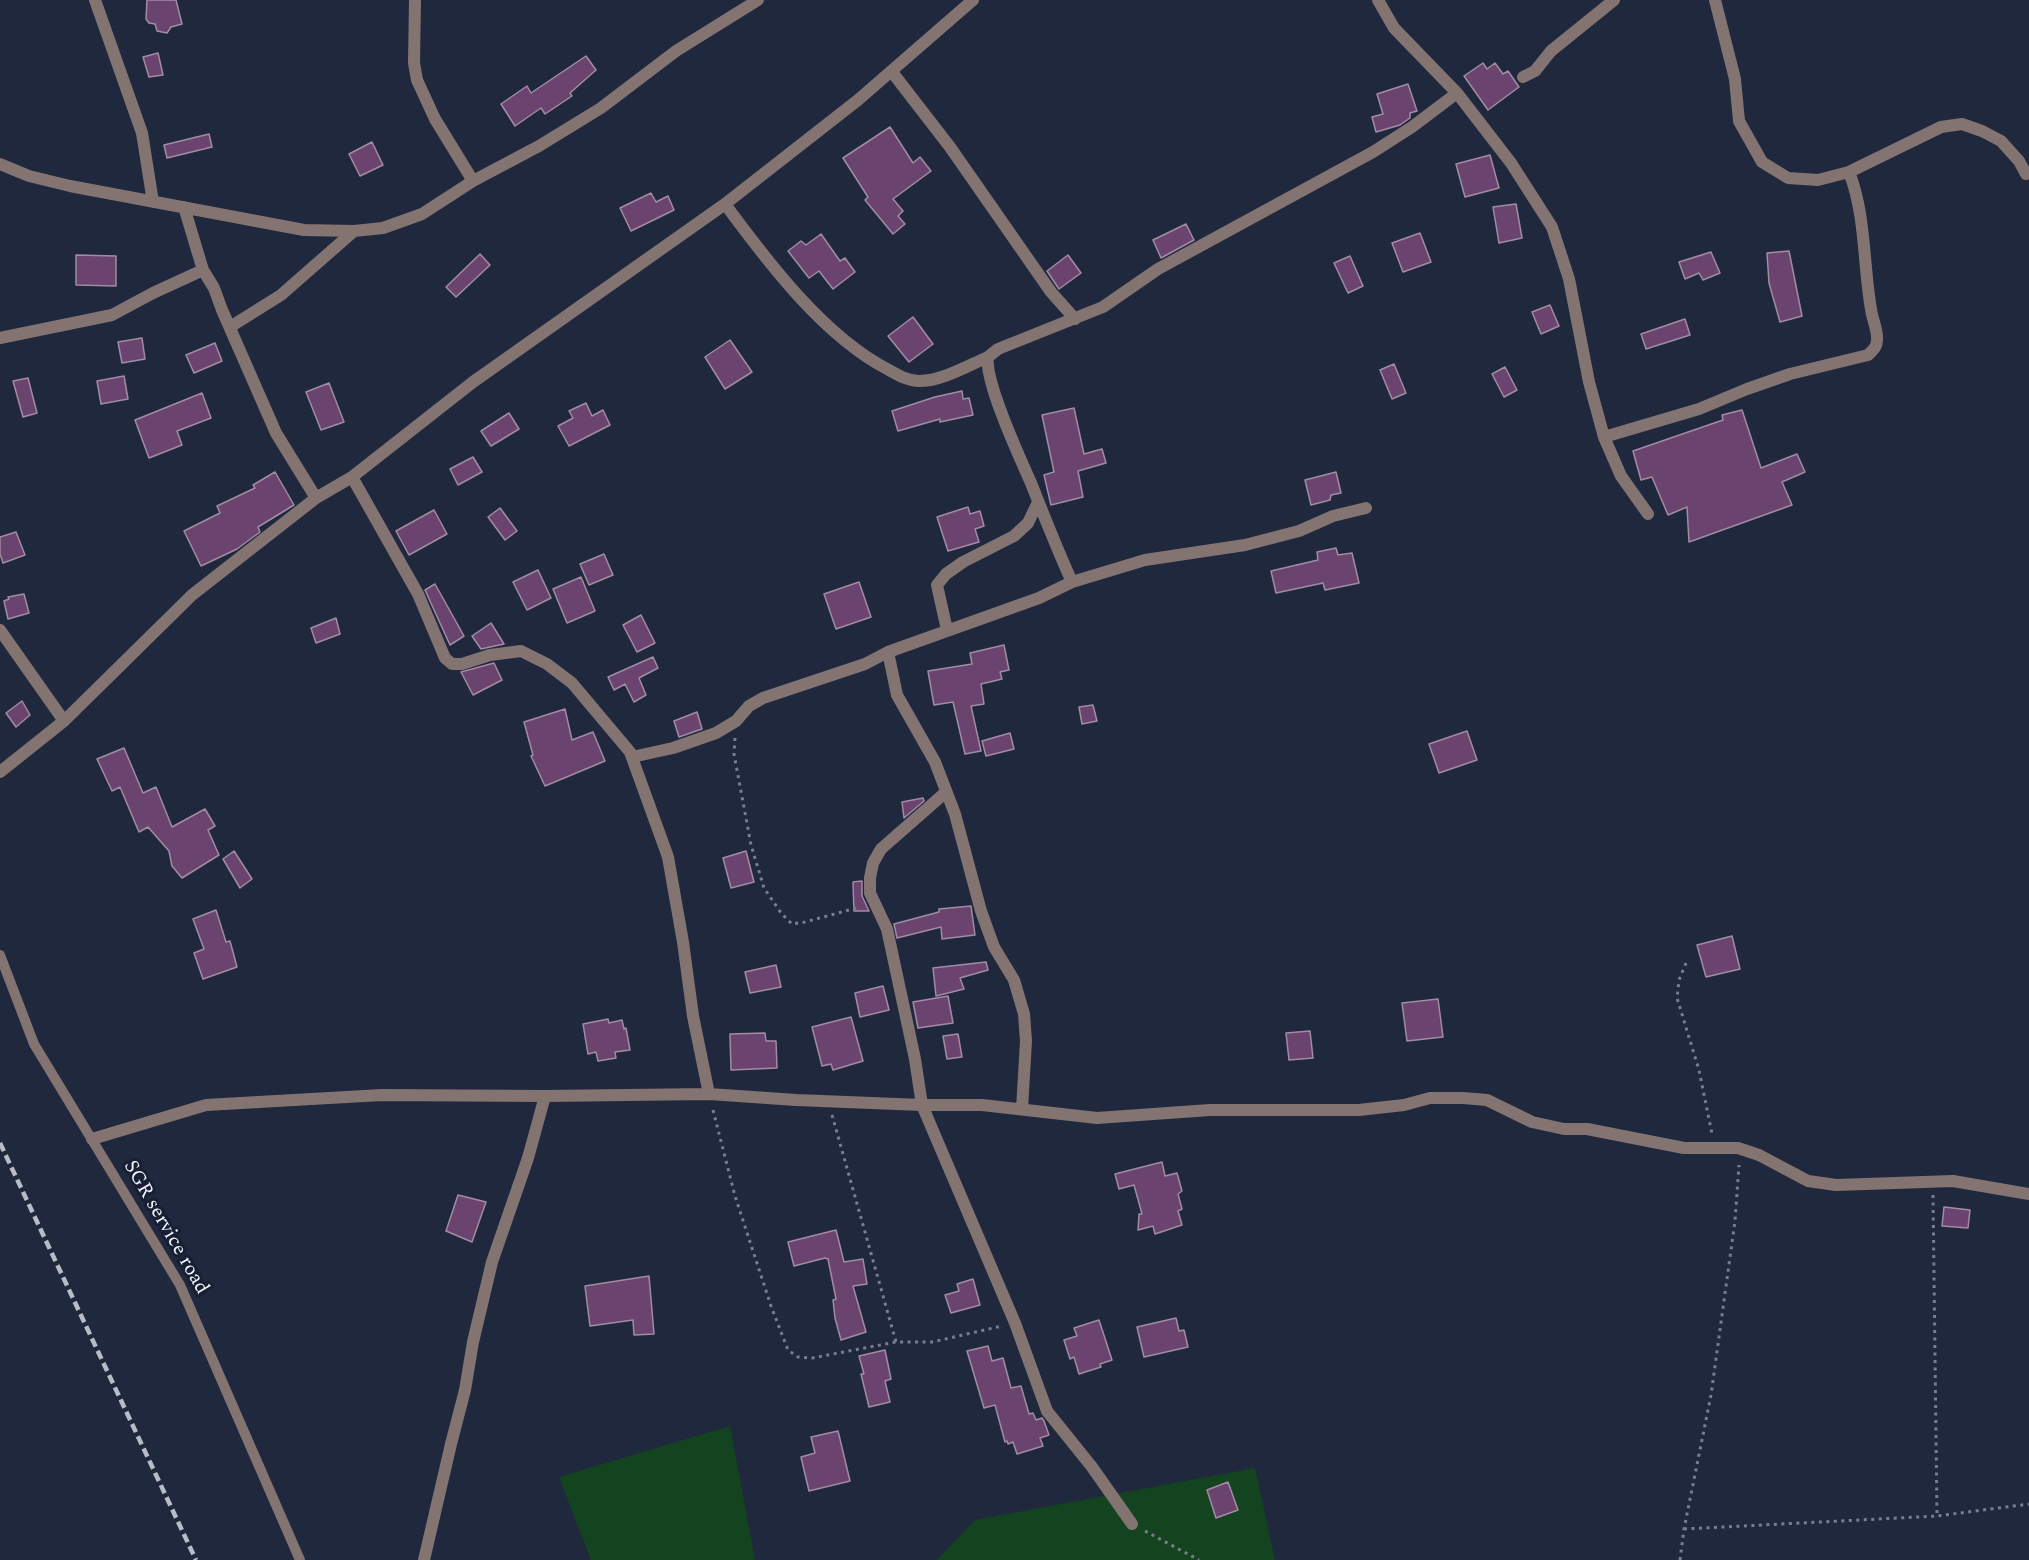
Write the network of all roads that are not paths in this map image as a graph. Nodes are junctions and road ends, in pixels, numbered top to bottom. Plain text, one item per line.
1 (95, 0) edge
2 (415, 0) edge
3 (759, 0) edge
4 (972, 0) edge
5 (1378, 0) edge
6 (1614, 0) edge
7 (1715, 0) edge
8 (892, 72) junction
9 (1523, 77) dead end
10 (1457, 93) junction
11 (0, 164) edge
12 (1849, 172) junction
13 (2028, 174) edge
14 (473, 181) junction
15 (153, 202) junction
16 (725, 204) junction
17 (184, 207) junction
18 (354, 231) junction
19 (203, 270) junction
20 (1075, 319) junction
21 (230, 327) junction
22 (0, 338) edge
23 (988, 357) junction
24 (1604, 437) junction
25 (352, 477) junction
26 (316, 498) junction
27 (1038, 502) junction
28 (1366, 508) dead end
29 (1648, 514) dead end
30 (1072, 582) junction
31 (0, 630) edge
32 (947, 630) junction
33 (888, 652) junction
34 (64, 721) junction
35 (632, 757) junction
36 (0, 772) edge
37 (946, 792) junction
38 (0, 955) edge
39 (709, 1094) junction
40 (545, 1096) junction
41 (922, 1105) junction
42 (1022, 1109) junction
43 (92, 1139) junction
44 (2029, 1194) edge
45 (1132, 1524) road end
46 (300, 1560) edge
47 (424, 1560) edge

1 - 15 street
2 - 14 street
3 - 14 street
4 - 8 street
5 - 10 street
6 - 9 street
7 - 12 street
8 - 16 street
8 - 20 street
10 - 20 street
10 - 24 street
11 - 15 street
12 - 13 street
12 - 24 street
14 - 18 street
15 - 17 street
16 - 23 street
16 - 25 street
17 - 18 street
17 - 19 street
18 - 21 street
19 - 21 street
19 - 22 street
20 - 23 street
21 - 26 street
23 - 27 street
24 - 29 street
25 - 26 street
25 - 35 street
26 - 34 street
27 - 30 street
27 - 32 street
28 - 30 street
30 - 32 street
31 - 34 street
32 - 33 street
33 - 35 street
33 - 37 street
34 - 36 street
35 - 39 street
37 - 41 street
37 - 42 street
38 - 43 lane, SGR service road
39 - 40 street
39 - 41 street
40 - 43 street
40 - 47 street
41 - 42 street
41 - 45 street
42 - 44 street
43 - 46 lane, SGR service road

